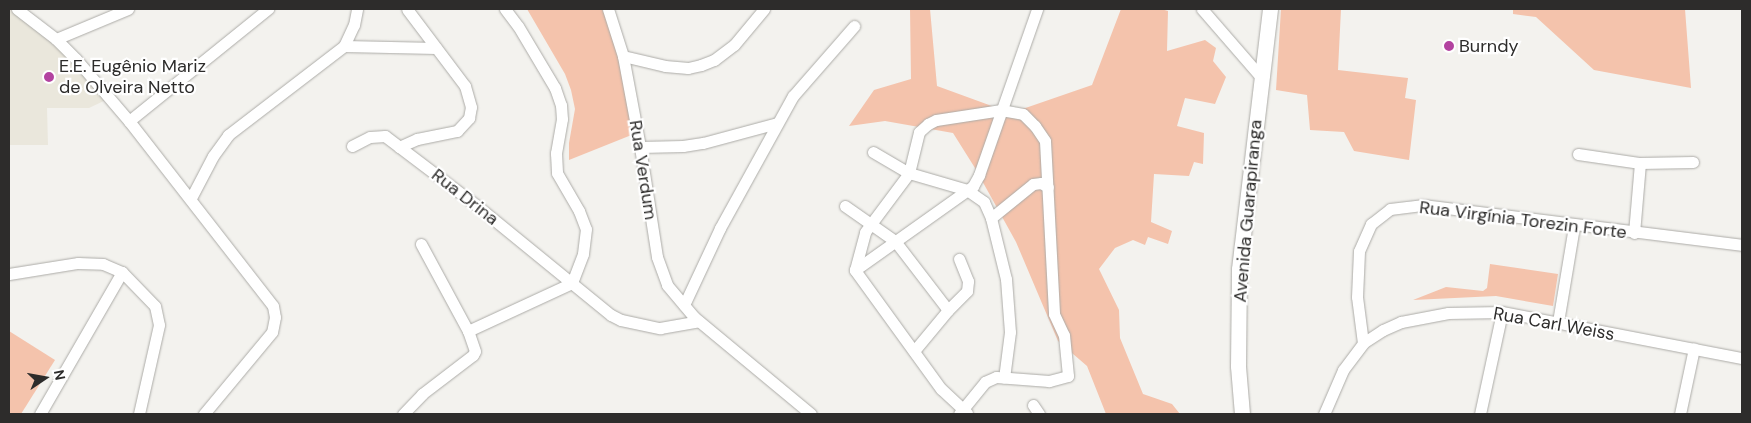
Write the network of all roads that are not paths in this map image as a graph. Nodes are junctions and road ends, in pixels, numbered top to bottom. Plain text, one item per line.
1 (17, 9) edge
2 (128, 9) edge
3 (268, 9) edge
4 (356, 9) edge
5 (407, 9) edge
6 (505, 9) edge
7 (608, 9) edge
8 (764, 9) edge
9 (1037, 9) edge
10 (1202, 9) edge
11 (1270, 9) edge
12 (854, 26) dead end
13 (56, 40) junction
14 (344, 46) junction
15 (436, 48) junction
16 (623, 56) junction
17 (1261, 77) junction
18 (1001, 110) junction
19 (129, 122) junction
20 (777, 122) junction
21 (352, 146) dead end
22 (399, 147) junction
23 (640, 147) junction
24 (873, 152) dead end
25 (1578, 154) dead end
26 (1693, 162) dead end
27 (1640, 163) junction
28 (909, 173) junction
29 (1048, 187) junction
30 (967, 190) junction
31 (190, 198) junction
32 (845, 206) dead end
33 (991, 218) junction
34 (870, 223) junction
35 (1574, 226) junction
36 (1634, 233) junction
37 (896, 241) junction
38 (421, 244) dead end
39 (1742, 245) edge
40 (959, 258) dead end
41 (855, 270) junction
42 (122, 272) junction
43 (9, 274) edge
44 (572, 283) junction
45 (684, 305) junction
46 (948, 310) junction
47 (1502, 312) junction
48 (698, 321) junction
49 (1558, 322) junction
50 (468, 331) junction
51 (1364, 343) junction
52 (1694, 348) junction
53 (914, 351) junction
54 (1742, 358) edge
55 (1004, 378) junction
56 (964, 412) edge
57 (40, 414) edge
58 (139, 414) edge
59 (204, 414) edge
60 (403, 414) edge
61 (811, 414) edge
62 (1242, 414) edge
63 (1324, 414) edge
64 (1480, 414) edge
65 (1680, 414) edge

1 - 13 street
2 - 13 street
3 - 19 street
4 - 14 street
5 - 15 street
6 - 44 street
7 - 16 street, Rua Verdum
8 - 16 street
9 - 18 street
10 - 17 street
11 - 17 main road, Avenida Guarapiranga
12 - 20 street
13 - 19 street
14 - 15 street
14 - 31 street
15 - 22 street
16 - 23 street, Rua Verdum
17 - 62 main road, Avenida Guarapiranga
18 - 28 street
18 - 29 street
18 - 30 street
19 - 31 street
20 - 23 street
20 - 45 street
21 - 22 street, Rua Drina
22 - 44 street, Rua Drina
23 - 45 street, Rua Verdum
24 - 28 street
25 - 27 street
26 - 27 street
27 - 36 street
28 - 30 street
28 - 34 street
29 - 33 street
29 - 55 street
30 - 33 street
30 - 37 street
31 - 59 street
32 - 34 street
33 - 55 street
34 - 37 street
34 - 41 street
35 - 36 street, Rua Virgínia Torezin Forte
35 - 49 street
35 - 51 street, Rua Virgínia Torezin Forte
36 - 39 street, Rua Virgínia Torezin Forte
37 - 41 street
37 - 46 street
38 - 50 street
40 - 46 street
41 - 53 street
42 - 43 street
42 - 57 street
42 - 58 street
44 - 48 street, Rua Drina
44 - 50 street
45 - 48 street, Rua Verdum
46 - 53 street
47 - 49 street, Rua Carl Weiss
47 - 51 street, Rua Carl Weiss
47 - 64 street
48 - 61 street, Rua Verdum
49 - 52 street, Rua Carl Weiss
50 - 60 street
51 - 63 street, Rua Carl Weiss
52 - 54 street, Rua Carl Weiss
52 - 65 street
53 - 56 street
55 - 56 street

